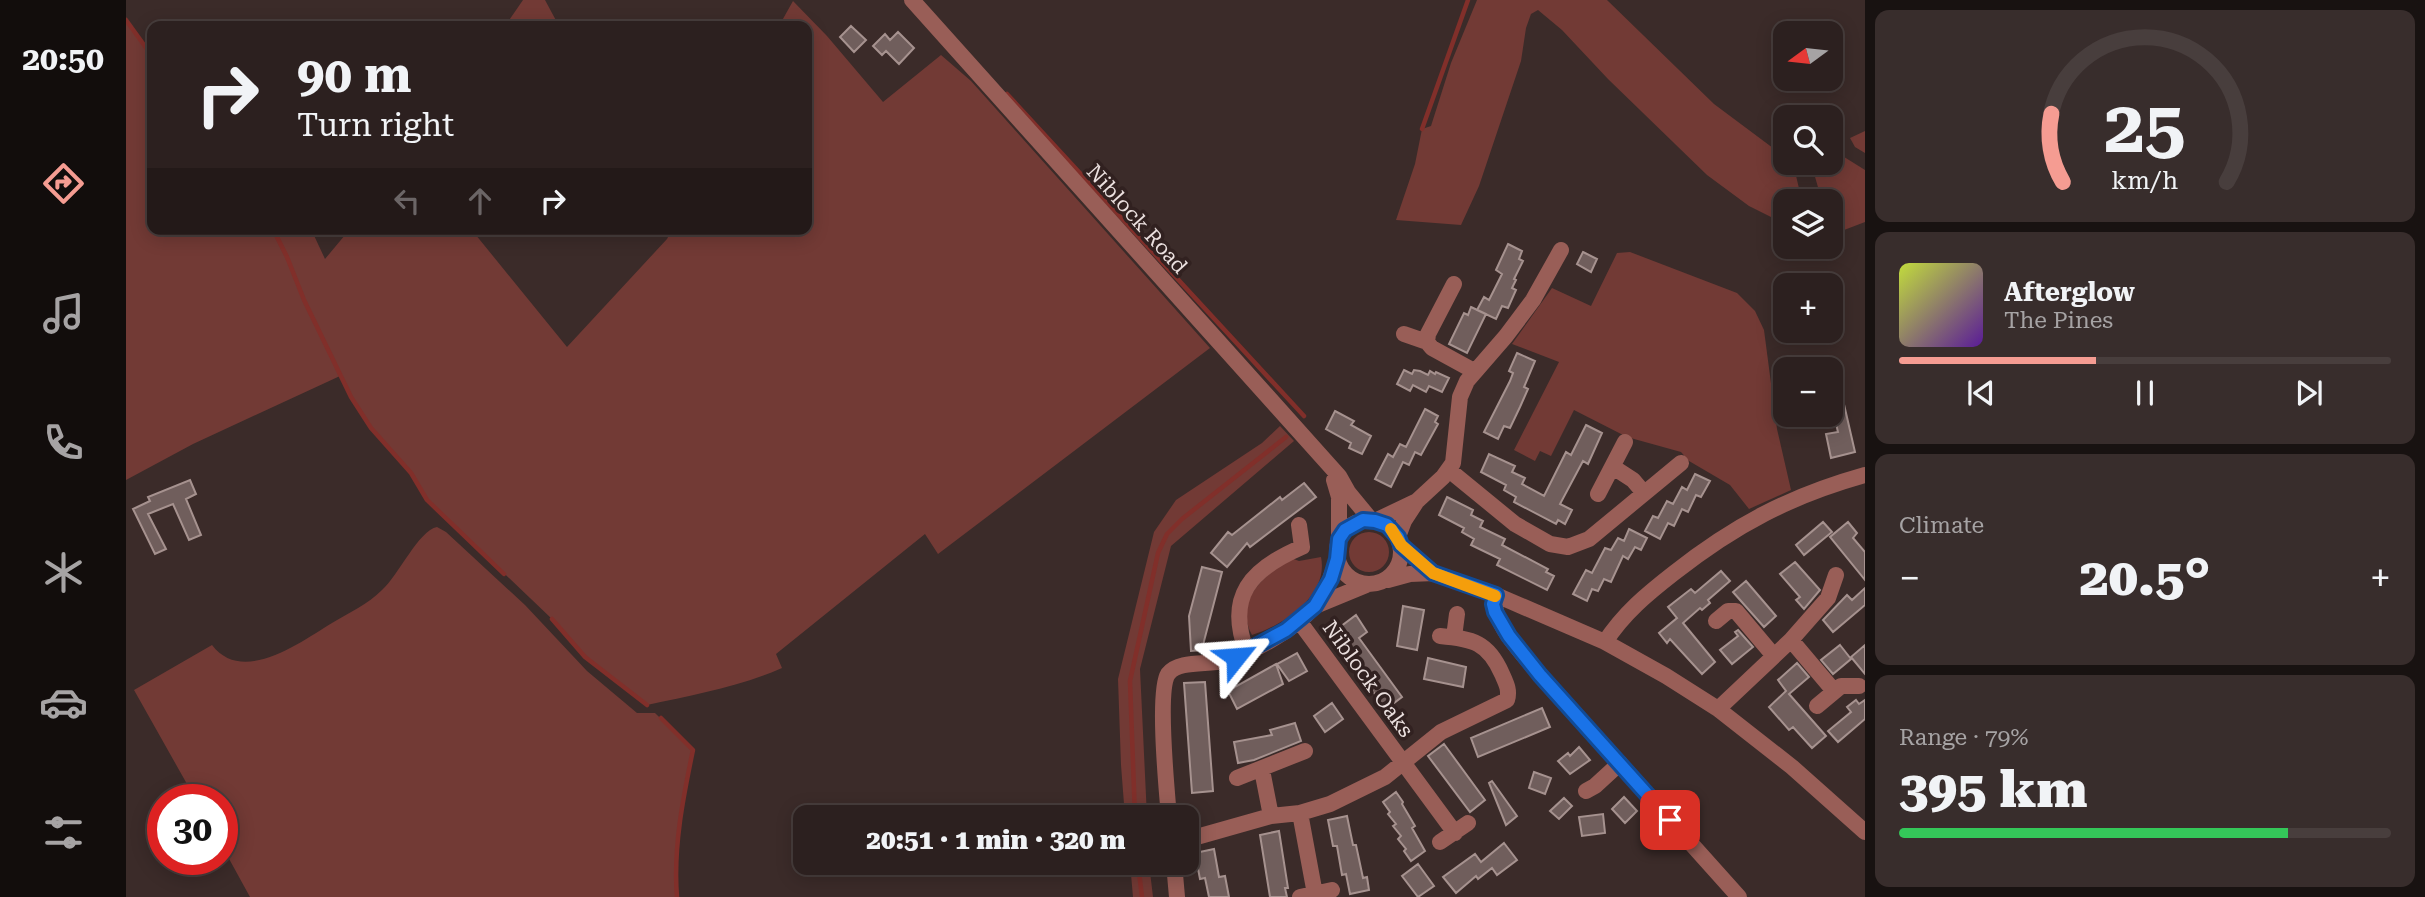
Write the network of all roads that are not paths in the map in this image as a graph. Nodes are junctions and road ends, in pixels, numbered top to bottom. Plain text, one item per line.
1 (912, 0) edge
2 (1561, 250) dead end
3 (1454, 284) dead end
4 (1404, 334) dead end
5 (1427, 342) junction
6 (1474, 371) junction
7 (1625, 442) dead end
8 (1681, 463) dead end
9 (1330, 467) junction
10 (1613, 467) junction
11 (1449, 470) junction
12 (1865, 475) edge
13 (1644, 493) junction
14 (1598, 494) dead end
15 (1417, 501) junction
16 (1373, 520) junction
17 (1299, 525) dead end
18 (1339, 539) junction
19 (1399, 541) junction
20 (1337, 559) junction
21 (1433, 573) junction
22 (1836, 575) dead end
23 (1386, 580) junction
24 (1366, 585) junction
25 (1496, 595) junction
26 (1315, 606) junction
27 (1457, 614) dead end
28 (1299, 621) junction
29 (1716, 621) dead end
30 (1791, 640) junction
31 (1605, 642) junction
32 (1247, 653) junction
33 (1774, 656) junction
34 (1859, 686) dead end
35 (1835, 691) junction
36 (1817, 706) dead end
37 (1718, 709) junction
38 (1305, 751) dead end
39 (1402, 763) junction
40 (1620, 763) junction
41 (1262, 769) junction
42 (1237, 778) dead end
43 (1586, 791) dead end
44 (1168, 805) edge
45 (1300, 813) junction
46 (1272, 816) junction
47 (1865, 832) edge
48 (1199, 836) edge
49 (1440, 842) dead end
50 (1175, 875) edge
51 (1332, 890) dead end
52 (1308, 895) edge
53 (1177, 897) edge
54 (1739, 897) edge

1 - 9 street, Niblock Road
2 - 6 street
3 - 5 street
4 - 5 street
5 - 6 street
6 - 11 street
7 - 10 street
8 - 13 street
9 - 16 street, Niblock Road
9 - 18 street, Niblock Road
10 - 13 street
10 - 14 street
11 - 13 street
11 - 15 street
12 - 31 street
15 - 16 street
15 - 19 street
16 - 18 street
16 - 19 street
17 - 32 street
18 - 20 street
19 - 21 street
19 - 23 street
20 - 24 street
20 - 26 street, Niblock Oaks
21 - 23 street
21 - 25 street
22 - 30 street
23 - 24 street
24 - 26 street, Niblock Oaks
25 - 31 street
25 - 40 street
26 - 28 street, Niblock Oaks
27 - 39 street, Niblock Oaks
28 - 32 street, Niblock Oaks
28 - 39 street, Niblock Oaks
29 - 33 street
30 - 33 street
30 - 35 street
31 - 37 street
32 - 44 street, Niblock Oaks
33 - 37 street
34 - 35 street
35 - 36 street
37 - 47 street
38 - 41 street
39 - 45 street, Niblock Oaks
39 - 49 street, Niblock Oaks
40 - 43 street
40 - 54 street
41 - 42 street
41 - 46 street
45 - 46 street, Niblock Oaks
45 - 52 street
46 - 48 street, Niblock Oaks
50 - 53 street
51 - 52 street

